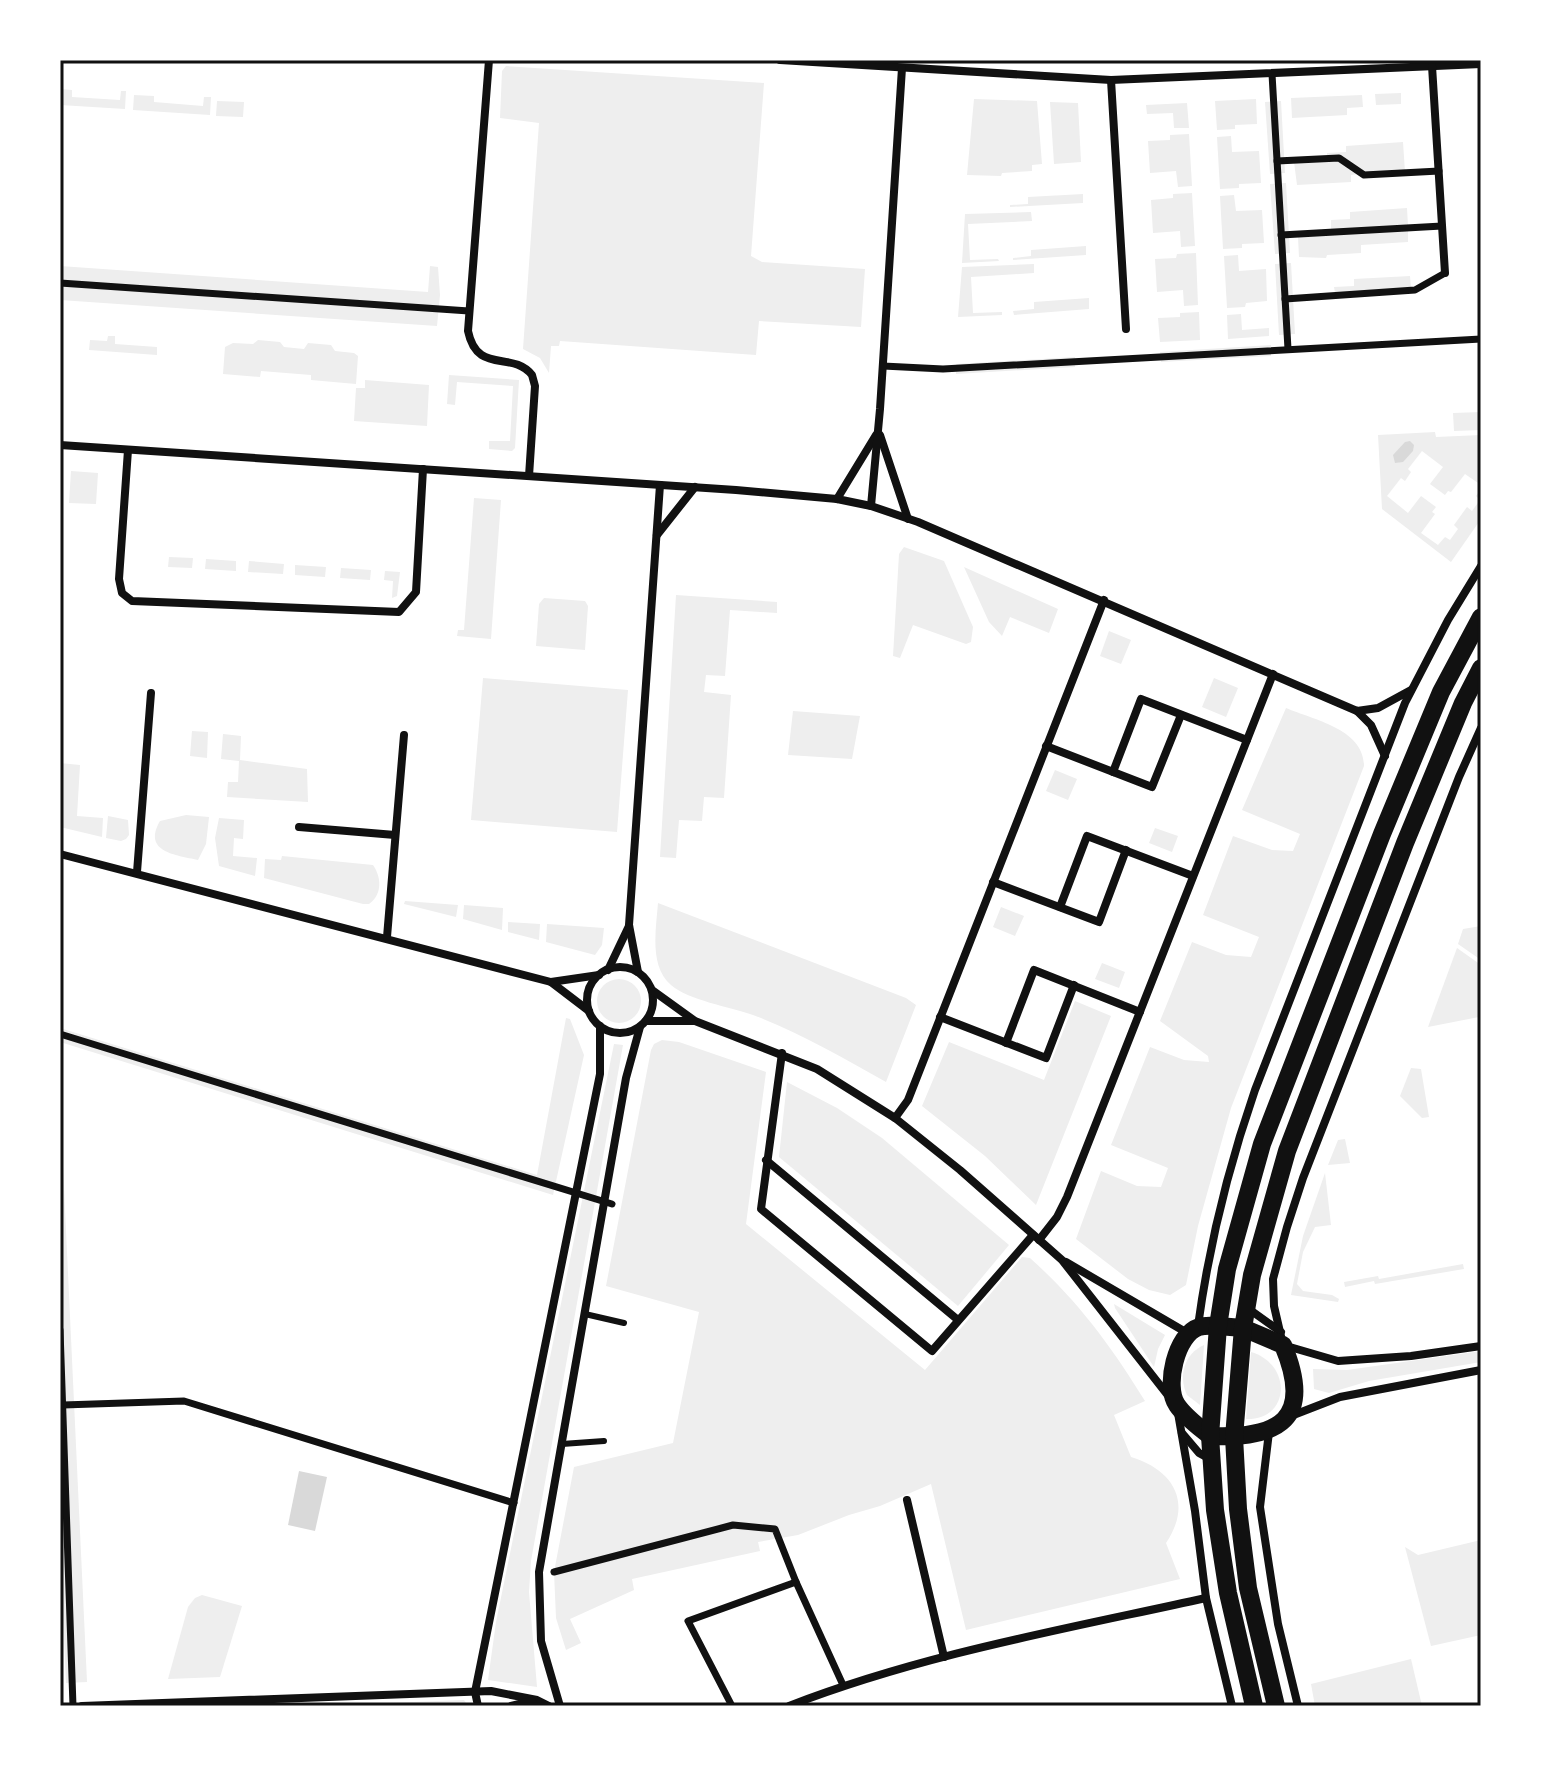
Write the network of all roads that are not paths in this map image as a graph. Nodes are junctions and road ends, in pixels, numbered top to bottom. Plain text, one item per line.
1 (489, 60) edge
2 (780, 60) edge
3 (1481, 64) edge
4 (1432, 66) junction
5 (902, 68) junction
6 (1272, 74) junction
7 (1111, 80) junction
8 (1277, 161) junction
9 (1439, 171) junction
10 (1442, 226) junction
11 (1281, 235) junction
12 (1445, 273) joint
13 (60, 283) edge
14 (1285, 299) junction
15 (469, 311) junction
16 (1126, 329) dead end
17 (1481, 339) edge
18 (1288, 349) junction
19 (883, 366) junction
20 (879, 431) junction
21 (60, 445) edge
22 (128, 450) junction
23 (423, 469) junction
24 (529, 476) junction
25 (660, 485) junction
26 (695, 487) junction
27 (837, 499) junction
28 (871, 506) junction
29 (908, 519) junction
30 (657, 536) junction
31 (1481, 566) edge
32 (1104, 600) junction
33 (1481, 617) edge
34 (1481, 668) edge
35 (1273, 674) junction
36 (1411, 690) junction
37 (151, 693) dead end
38 (1357, 711) junction
39 (1181, 715) junction
40 (1481, 728) edge
41 (404, 735) dead end
42 (1247, 740) junction
43 (1046, 746) junction
44 (1385, 756) junction
45 (1113, 772) junction
46 (299, 827) dead end
47 (395, 835) junction
48 (1126, 850) junction
49 (60, 854) edge
50 (137, 872) junction
51 (1193, 876) junction
52 (993, 882) junction
53 (1060, 907) junction
54 (629, 925) junction
55 (387, 937) junction
56 (604, 972) junction
57 (638, 972) junction
58 (551, 982) junction
59 (1074, 985) junction
60 (652, 990) junction
61 (589, 1011) junction
62 (1140, 1012) junction
63 (940, 1017) junction
64 (695, 1021) junction
65 (643, 1024) junction
66 (600, 1026) junction
67 (60, 1034) edge
68 (1006, 1043) junction
69 (782, 1053) junction
70 (895, 1118) junction
71 (766, 1160) junction
72 (577, 1193) junction
73 (608, 1203) junction
74 (1036, 1237) junction
75 (1062, 1260) junction
76 (1246, 1307) junction
77 (585, 1314) junction
78 (958, 1320) junction
79 (624, 1323) dead end
80 (1218, 1326) junction
81 (1243, 1328) junction
82 (60, 1330) edge
83 (1193, 1331) junction
84 (1282, 1339) junction
85 (1481, 1346) edge
86 (1481, 1370) edge
87 (1176, 1404) junction
88 (63, 1405) junction
89 (1287, 1418) junction
90 (1269, 1432) junction
91 (1182, 1433) junction
92 (1210, 1436) junction
93 (1234, 1437) junction
94 (604, 1441) dead end
95 (562, 1444) junction
96 (1211, 1459) junction
97 (907, 1500) dead end
98 (514, 1503) junction
99 (554, 1572) dead end
100 (796, 1582) junction
101 (1206, 1598) junction
102 (944, 1657) junction
103 (843, 1685) junction
104 (475, 1692) junction
105 (537, 1700) junction
106 (232, 1702) edge
107 (73, 1706) edge
108 (82, 1706) edge
109 (478, 1706) edge
110 (511, 1706) edge
111 (549, 1706) edge
112 (560, 1706) edge
113 (732, 1706) edge
114 (789, 1706) edge
115 (1232, 1706) edge
116 (1254, 1706) edge
117 (1276, 1706) edge
118 (1298, 1706) edge

1 - 15 street
2 - 5 street
3 - 4 street
4 - 6 street
4 - 9 street
5 - 7 street
5 - 19 street
6 - 7 street
6 - 8 street
7 - 16 street
8 - 9 street
8 - 11 street
9 - 10 street
10 - 11 street
10 - 12 street
11 - 14 street
12 - 14 street
13 - 15 street
14 - 18 street
15 - 24 street
17 - 18 street
18 - 19 street
19 - 20 street
20 - 27 street
20 - 28 street
20 - 29 street
21 - 22 street
22 - 23 street
22 - 23 street
23 - 24 street
24 - 25 street
25 - 26 street
25 - 30 street
26 - 27 street
26 - 30 street
27 - 28 street
28 - 29 street
29 - 32 street
30 - 54 street
31 - 36 street
32 - 35 street
32 - 43 street
33 - 80 highway
34 - 76 highway
35 - 38 street
35 - 42 street
36 - 38 street
36 - 44 street
37 - 50 street
38 - 44 street
39 - 42 street
39 - 45 street
39 - 45 street
40 - 84 street
41 - 47 street
42 - 51 street
43 - 45 street
43 - 52 street
44 - 83 street
46 - 47 street
47 - 55 street
48 - 51 street
48 - 53 street
48 - 53 street
49 - 50 street
50 - 55 street
51 - 62 street
52 - 53 street
52 - 63 street
54 - 56 street
54 - 57 street
55 - 58 street
56 - 57 street
56 - 58 street
56 - 61 street
57 - 60 street
58 - 61 street
59 - 62 street
59 - 68 street
59 - 68 street
60 - 64 street
60 - 65 street
61 - 66 street
62 - 74 street
63 - 68 street
63 - 70 street
64 - 65 street
64 - 69 street
65 - 66 street
65 - 73 street
66 - 72 street
67 - 72 street
69 - 70 street
69 - 71 street
70 - 74 street
71 - 78 street
71 - 78 street
72 - 73 street
72 - 98 street
73 - 77 street
74 - 75 street
74 - 78 street
75 - 83 street
75 - 87 street
76 - 81 highway
76 - 84 street
77 - 79 lane
77 - 95 street
80 - 81 highway
80 - 83 highway
80 - 92 highway
81 - 84 highway
81 - 93 highway
82 - 88 street
83 - 87 highway
84 - 85 street
84 - 89 highway
86 - 89 street
87 - 91 street
87 - 92 highway
88 - 98 street
88 - 107 street
89 - 90 highway
90 - 93 highway
90 - 118 street
91 - 96 street
91 - 101 street
92 - 93 highway
92 - 96 highway
93 - 117 highway
94 - 95 lane
95 - 112 street
96 - 116 highway
97 - 102 street
98 - 104 street
99 - 100 street
100 - 103 street
100 - 113 street
101 - 102 street
101 - 115 street
102 - 103 street
103 - 114 street
104 - 105 street
104 - 106 street
104 - 109 street
105 - 110 street
105 - 111 street
106 - 108 street

